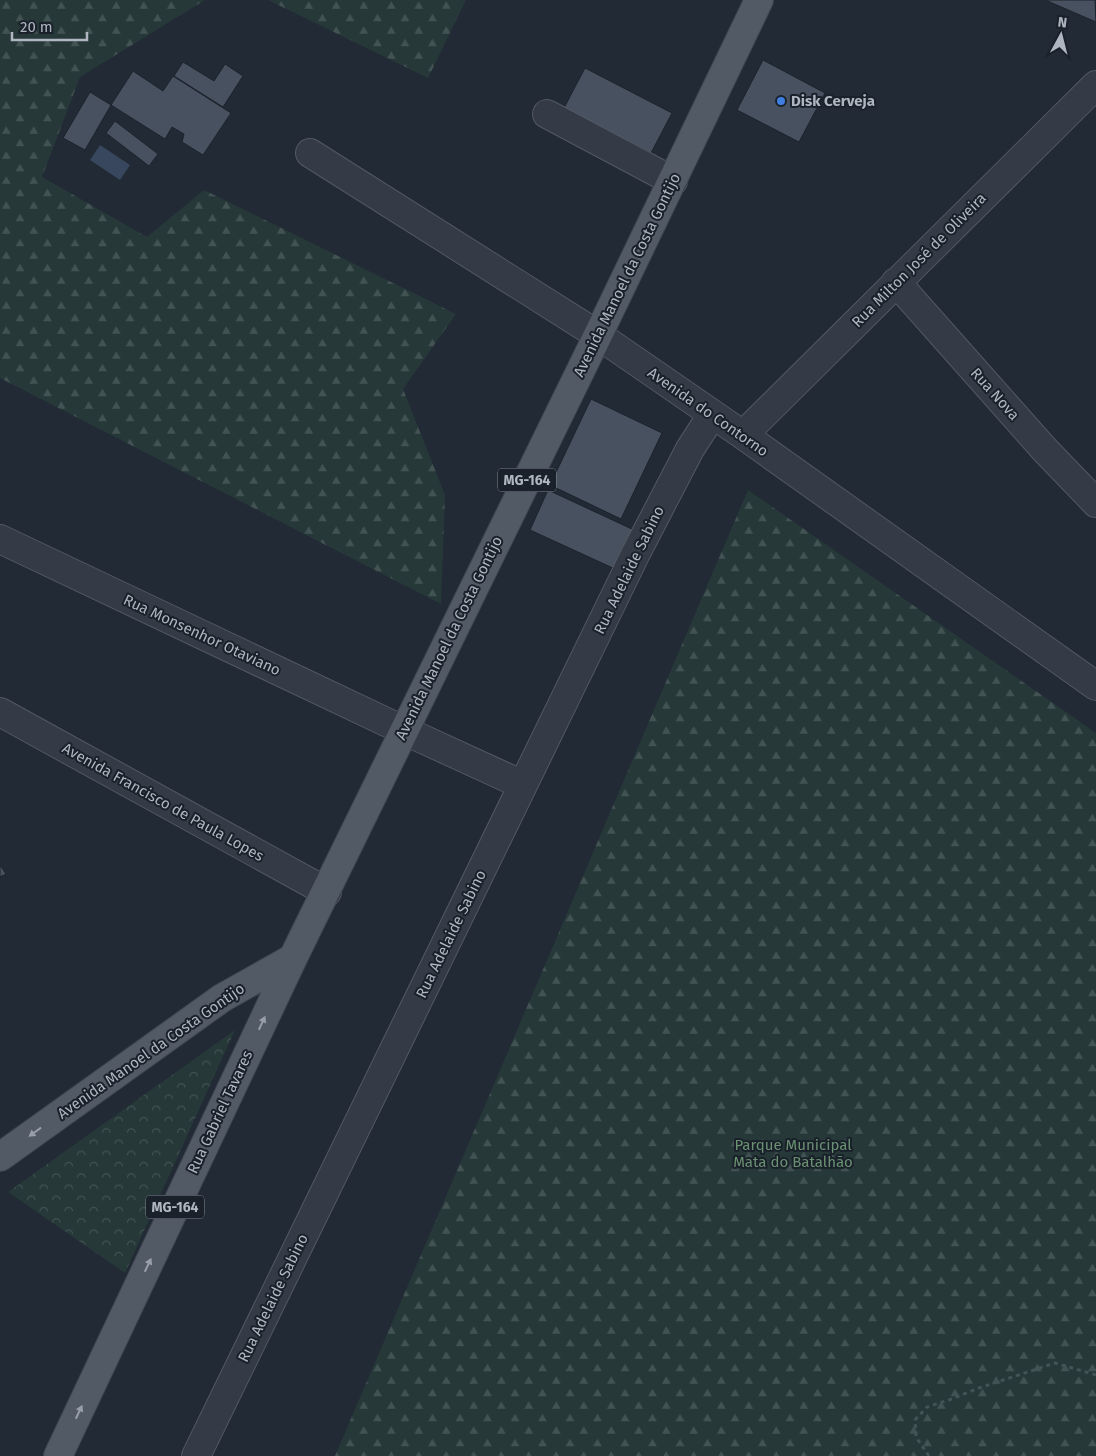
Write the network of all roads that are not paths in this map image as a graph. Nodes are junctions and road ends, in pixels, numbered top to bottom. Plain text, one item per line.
1 (760, 0) edge
2 (1096, 85) edge
3 (548, 114) dead end
4 (310, 153) dead end
5 (673, 181) junction
6 (896, 282) junction
7 (598, 335) junction
8 (712, 415) junction
9 (743, 435) junction
10 (1096, 503) edge
11 (0, 539) edge
12 (1096, 686) edge
13 (0, 712) edge
14 (404, 730) junction
15 (523, 785) junction
16 (327, 892) junction
17 (293, 958) junction
18 (0, 1157) edge
19 (58, 1456) edge
20 (196, 1456) edge

1 - 5 main road, Avenida Manoel da Costa Gontijo / MG-164
2 - 6 street, Rua Milton José de Oliveira
3 - 5 street
4 - 7 street, Avenida do Contorno
5 - 7 main road, Avenida Manoel da Costa Gontijo / MG-164
6 - 9 street, Rua Milton José de Oliveira
6 - 10 street, Rua Nova
7 - 8 street, Avenida do Contorno
7 - 14 main road, Avenida Manoel da Costa Gontijo / MG-164
8 - 9 street, Avenida do Contorno
8 - 15 street, Rua Adelaide Sabino
9 - 12 street, Avenida do Contorno
11 - 14 street, Rua Monsenhor Otaviano
13 - 16 street, Avenida Francisco de Paula Lopes
14 - 15 street, Rua Monsenhor Otaviano
14 - 16 main road, Avenida Manoel da Costa Gontijo / MG-164
15 - 20 street, Rua Adelaide Sabino
16 - 17 main road, Avenida Manoel da Costa Gontijo / MG-164
17 -> 18 main road, Avenida Manoel da Costa Gontijo
19 -> 17 main road, Rua Gabriel Tavares / MG-164

